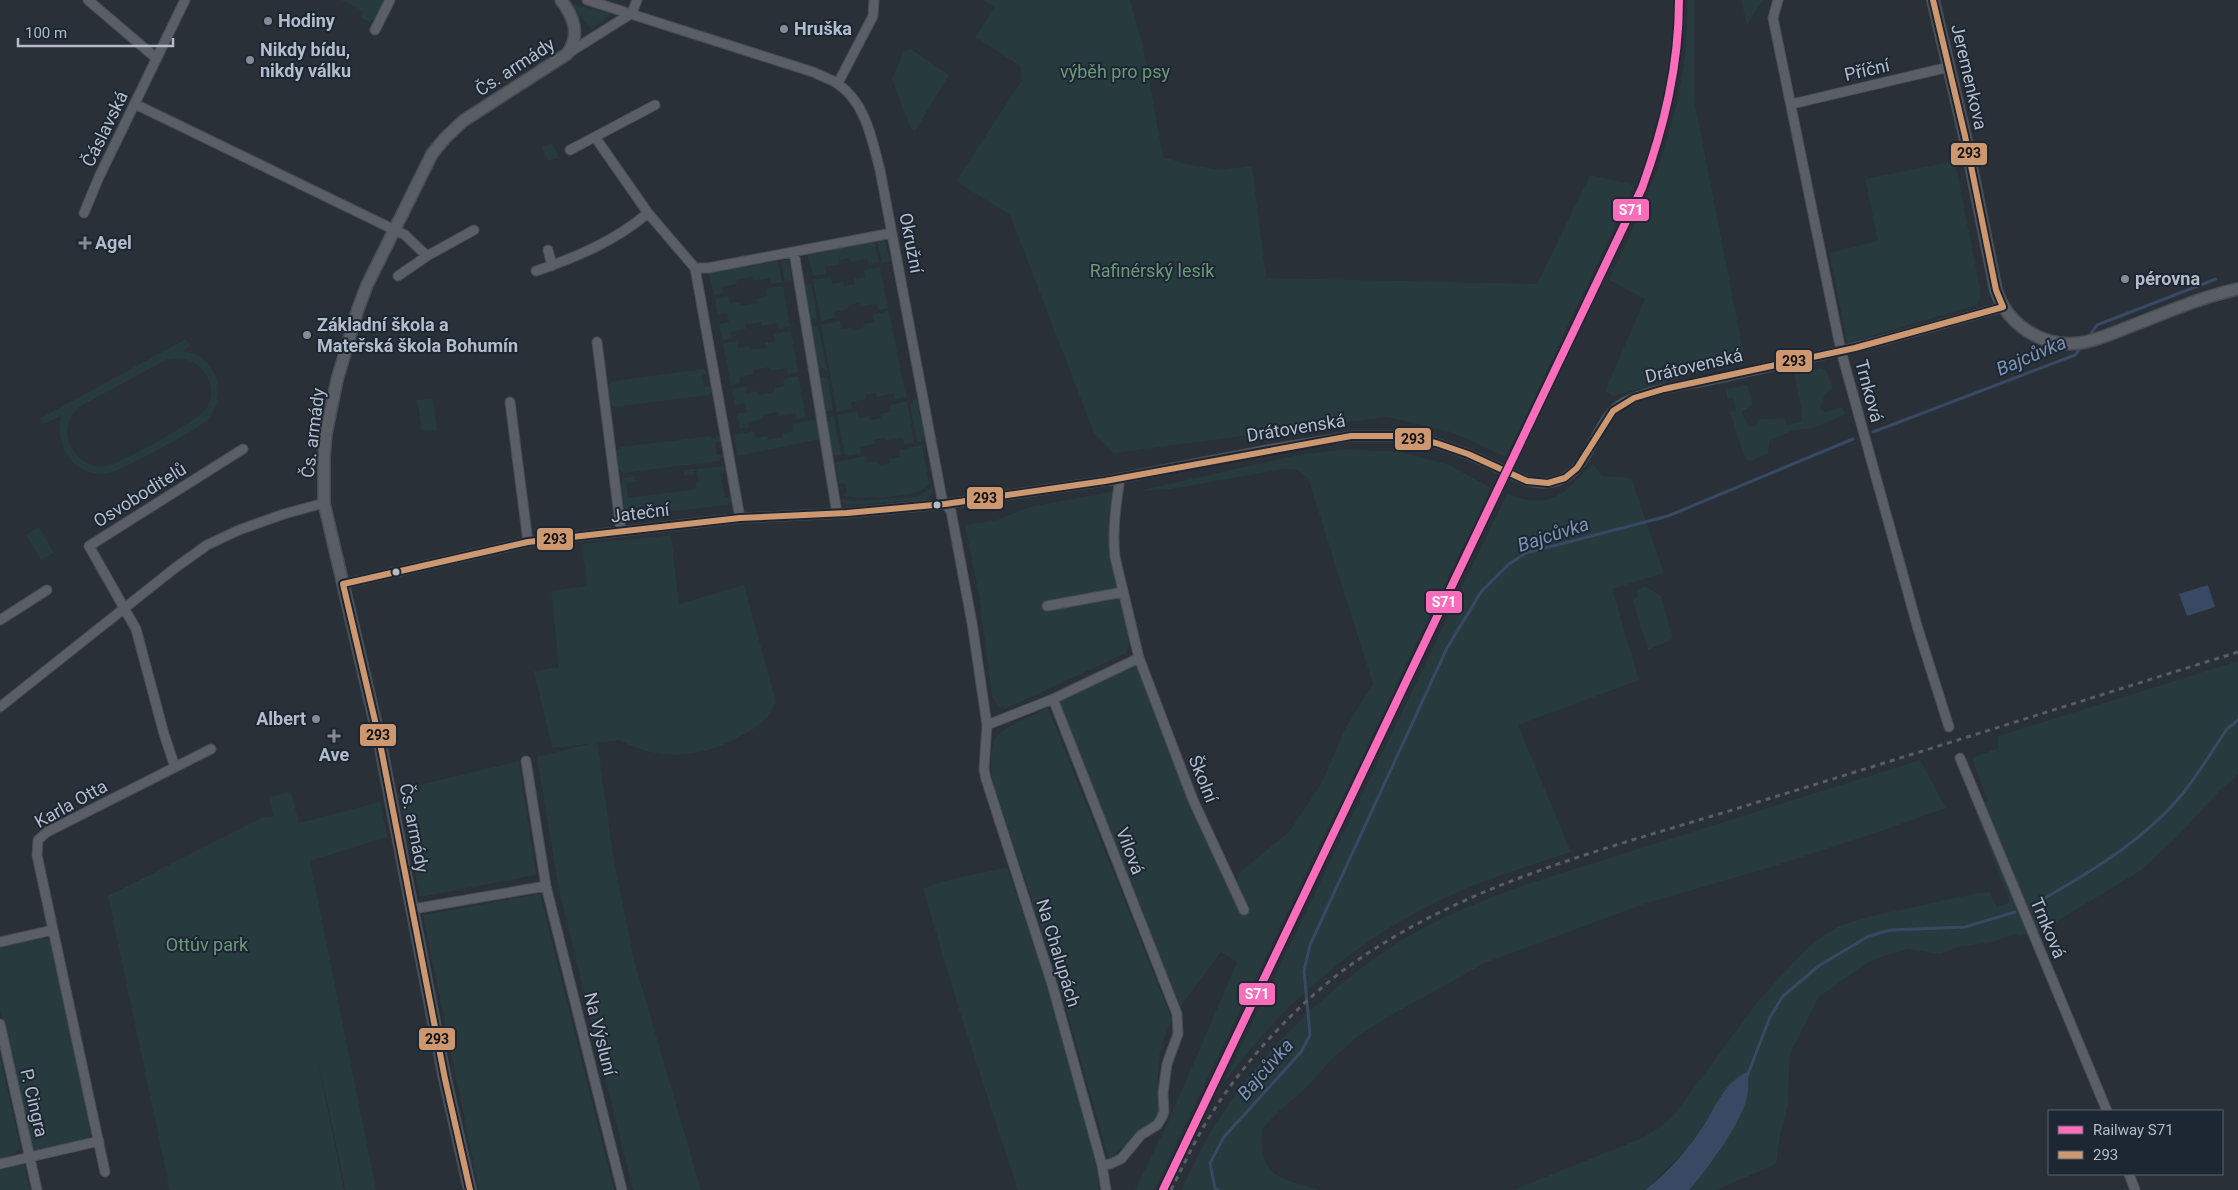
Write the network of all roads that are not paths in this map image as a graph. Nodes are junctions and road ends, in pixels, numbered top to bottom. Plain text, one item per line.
1 (88, 0) edge
2 (185, 0) edge
3 (390, 0) edge
4 (562, 0) edge
5 (587, 0) edge
6 (637, 0) edge
7 (874, 0) edge
8 (1778, 0) edge
9 (1933, 0) edge
10 (632, 13) junction
11 (375, 30) dead end
12 (567, 54) junction
13 (156, 58) junction
14 (1950, 67) junction
15 (838, 83) junction
16 (135, 104) junction
17 (1792, 104) junction
18 (655, 105) dead end
19 (595, 137) junction
20 (570, 150) dead end
21 (84, 213) dead end
22 (648, 213) junction
23 (394, 230) junction
24 (474, 230) dead end
25 (892, 233) junction
26 (548, 250) dead end
27 (794, 252) junction
28 (426, 256) junction
29 (552, 266) junction
30 (695, 268) junction
31 (536, 271) dead end
32 (398, 276) dead end
33 (2238, 289) edge
34 (2003, 307) junction
35 (597, 342) dead end
36 (1841, 351) junction
37 (510, 402) dead end
38 (243, 449) dead end
39 (1120, 478) junction
40 (324, 503) junction
41 (945, 504) junction
42 (837, 513) junction
43 (740, 518) junction
44 (621, 531) junction
45 (528, 542) junction
46 (343, 584) junction
47 (47, 590) dead end
48 (1123, 592) junction
49 (1047, 606) dead end
50 (125, 608) junction
51 (0, 620) edge
52 (1139, 658) junction
53 (1053, 699) junction
54 (0, 707) edge
55 (987, 725) junction
56 (1949, 727) dead end
57 (211, 749) dead end
58 (1960, 758) dead end
59 (526, 761) dead end
60 (176, 766) junction
61 (546, 886) junction
62 (413, 909) junction
63 (1244, 910) dead end
64 (54, 930) junction
65 (0, 942) edge
66 (0, 1024) edge
67 (2107, 1110) edge
68 (99, 1141) junction
69 (30, 1157) junction
70 (0, 1164) edge
71 (1102, 1165) junction
72 (105, 1172) dead end
73 (2129, 1175) edge
74 (37, 1190) edge
75 (470, 1190) edge
76 (622, 1190) edge
77 (1106, 1190) edge
78 (2135, 1190) edge

1 - 13 street
2 - 13 street, Čáslavská
3 - 11 street
4 - 12 main road
5 - 10 street, Okružní
6 - 10 street
7 - 15 street
8 - 17 street, Trnková
9 - 14 main road, Jeremenkova
10 - 12 street, Čs. armády
10 - 15 street, Okružní
12 - 23 main road, Čs. armády
13 - 16 street, Čáslavská
14 - 17 street, Příční
14 - 34 main road, Jeremenkova
15 - 25 street, Okružní
16 - 21 street, Čáslavská
16 - 23 street
17 - 36 street, Trnková
18 - 19 street
19 - 20 street
19 - 22 street
22 - 29 street
22 - 30 street
23 - 28 street
23 - 40 main road, Čs. armády
24 - 28 street
25 - 27 street
25 - 41 street, Okružní
26 - 29 street
27 - 30 street
27 - 42 street
28 - 32 street
29 - 31 street
30 - 43 street
33 - 34 main road
34 - 36 street, Drátovenská
35 - 44 street
36 - 39 street, Drátovenská
36 - 56 street, Trnková
37 - 45 street
38 - 50 street, Osvoboditelů
39 - 41 street
39 - 48 street, Školní
40 - 46 main road, Čs. armády
40 - 50 street
41 - 42 street, Jateční
41 - 55 street, Na Chalupách
42 - 43 street, Jateční
43 - 44 street, Jateční
44 - 45 street, Jateční
45 - 46 street, Jateční
46 - 62 main road, Čs. armády
47 - 51 street
48 - 49 street
48 - 52 street, Školní
50 - 54 street
50 - 60 street
52 - 53 street
52 - 63 street, Školní
53 - 55 street
53 - 71 street, Vilová
55 - 71 street, Na Chalupách
57 - 60 street, Karla Otta
58 - 67 street, Trnková
59 - 61 street, Na Výsluní
60 - 64 street, Karla Otta
61 - 62 street
61 - 76 street, Na Výsluní
62 - 75 main road, Čs. armády
64 - 65 street
64 - 68 street, Karla Otta
66 - 69 street, P. Cingra
68 - 69 street
68 - 72 street, Karla Otta
69 - 70 street
69 - 74 street, P. Cingra
71 - 77 street, Na Chalupách
73 - 78 street

